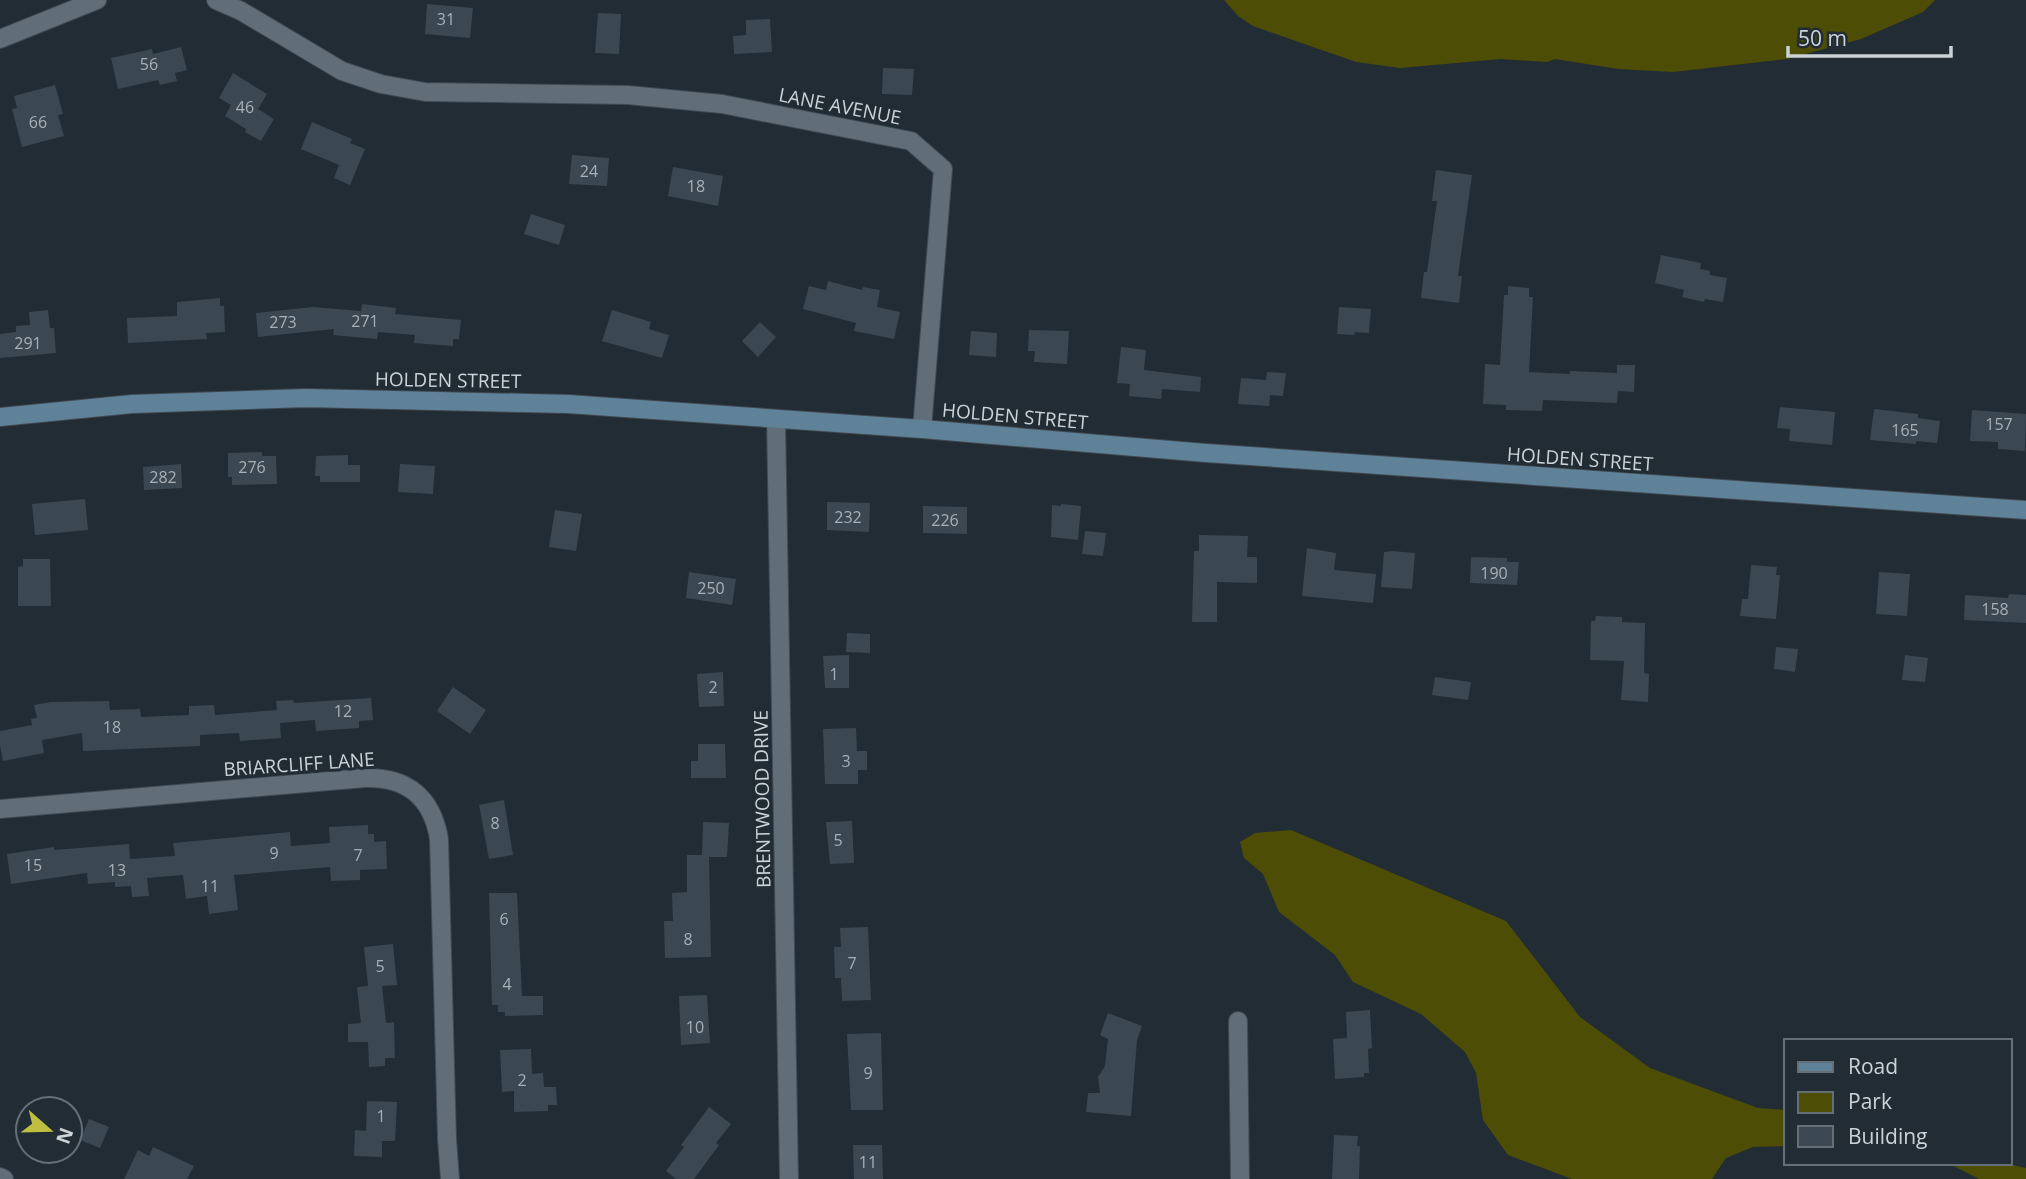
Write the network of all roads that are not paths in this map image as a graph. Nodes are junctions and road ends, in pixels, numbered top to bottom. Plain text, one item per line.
1 (97, 0) edge
2 (216, 0) edge
3 (0, 39) edge
4 (0, 417) edge
5 (776, 419) junction
6 (922, 429) junction
7 (2026, 510) edge
8 (0, 809) edge
9 (1238, 1021) dead end
10 (450, 1179) edge
11 (789, 1179) edge
12 (1240, 1179) edge

1 - 3 street
2 - 6 street, LANE AVENUE
4 - 5 main road, HOLDEN STREET
5 - 6 main road, HOLDEN STREET
5 - 11 street, BRENTWOOD DRIVE
6 - 7 main road, HOLDEN STREET
8 - 10 street, BRIARCLIFF LANE
9 - 12 street

